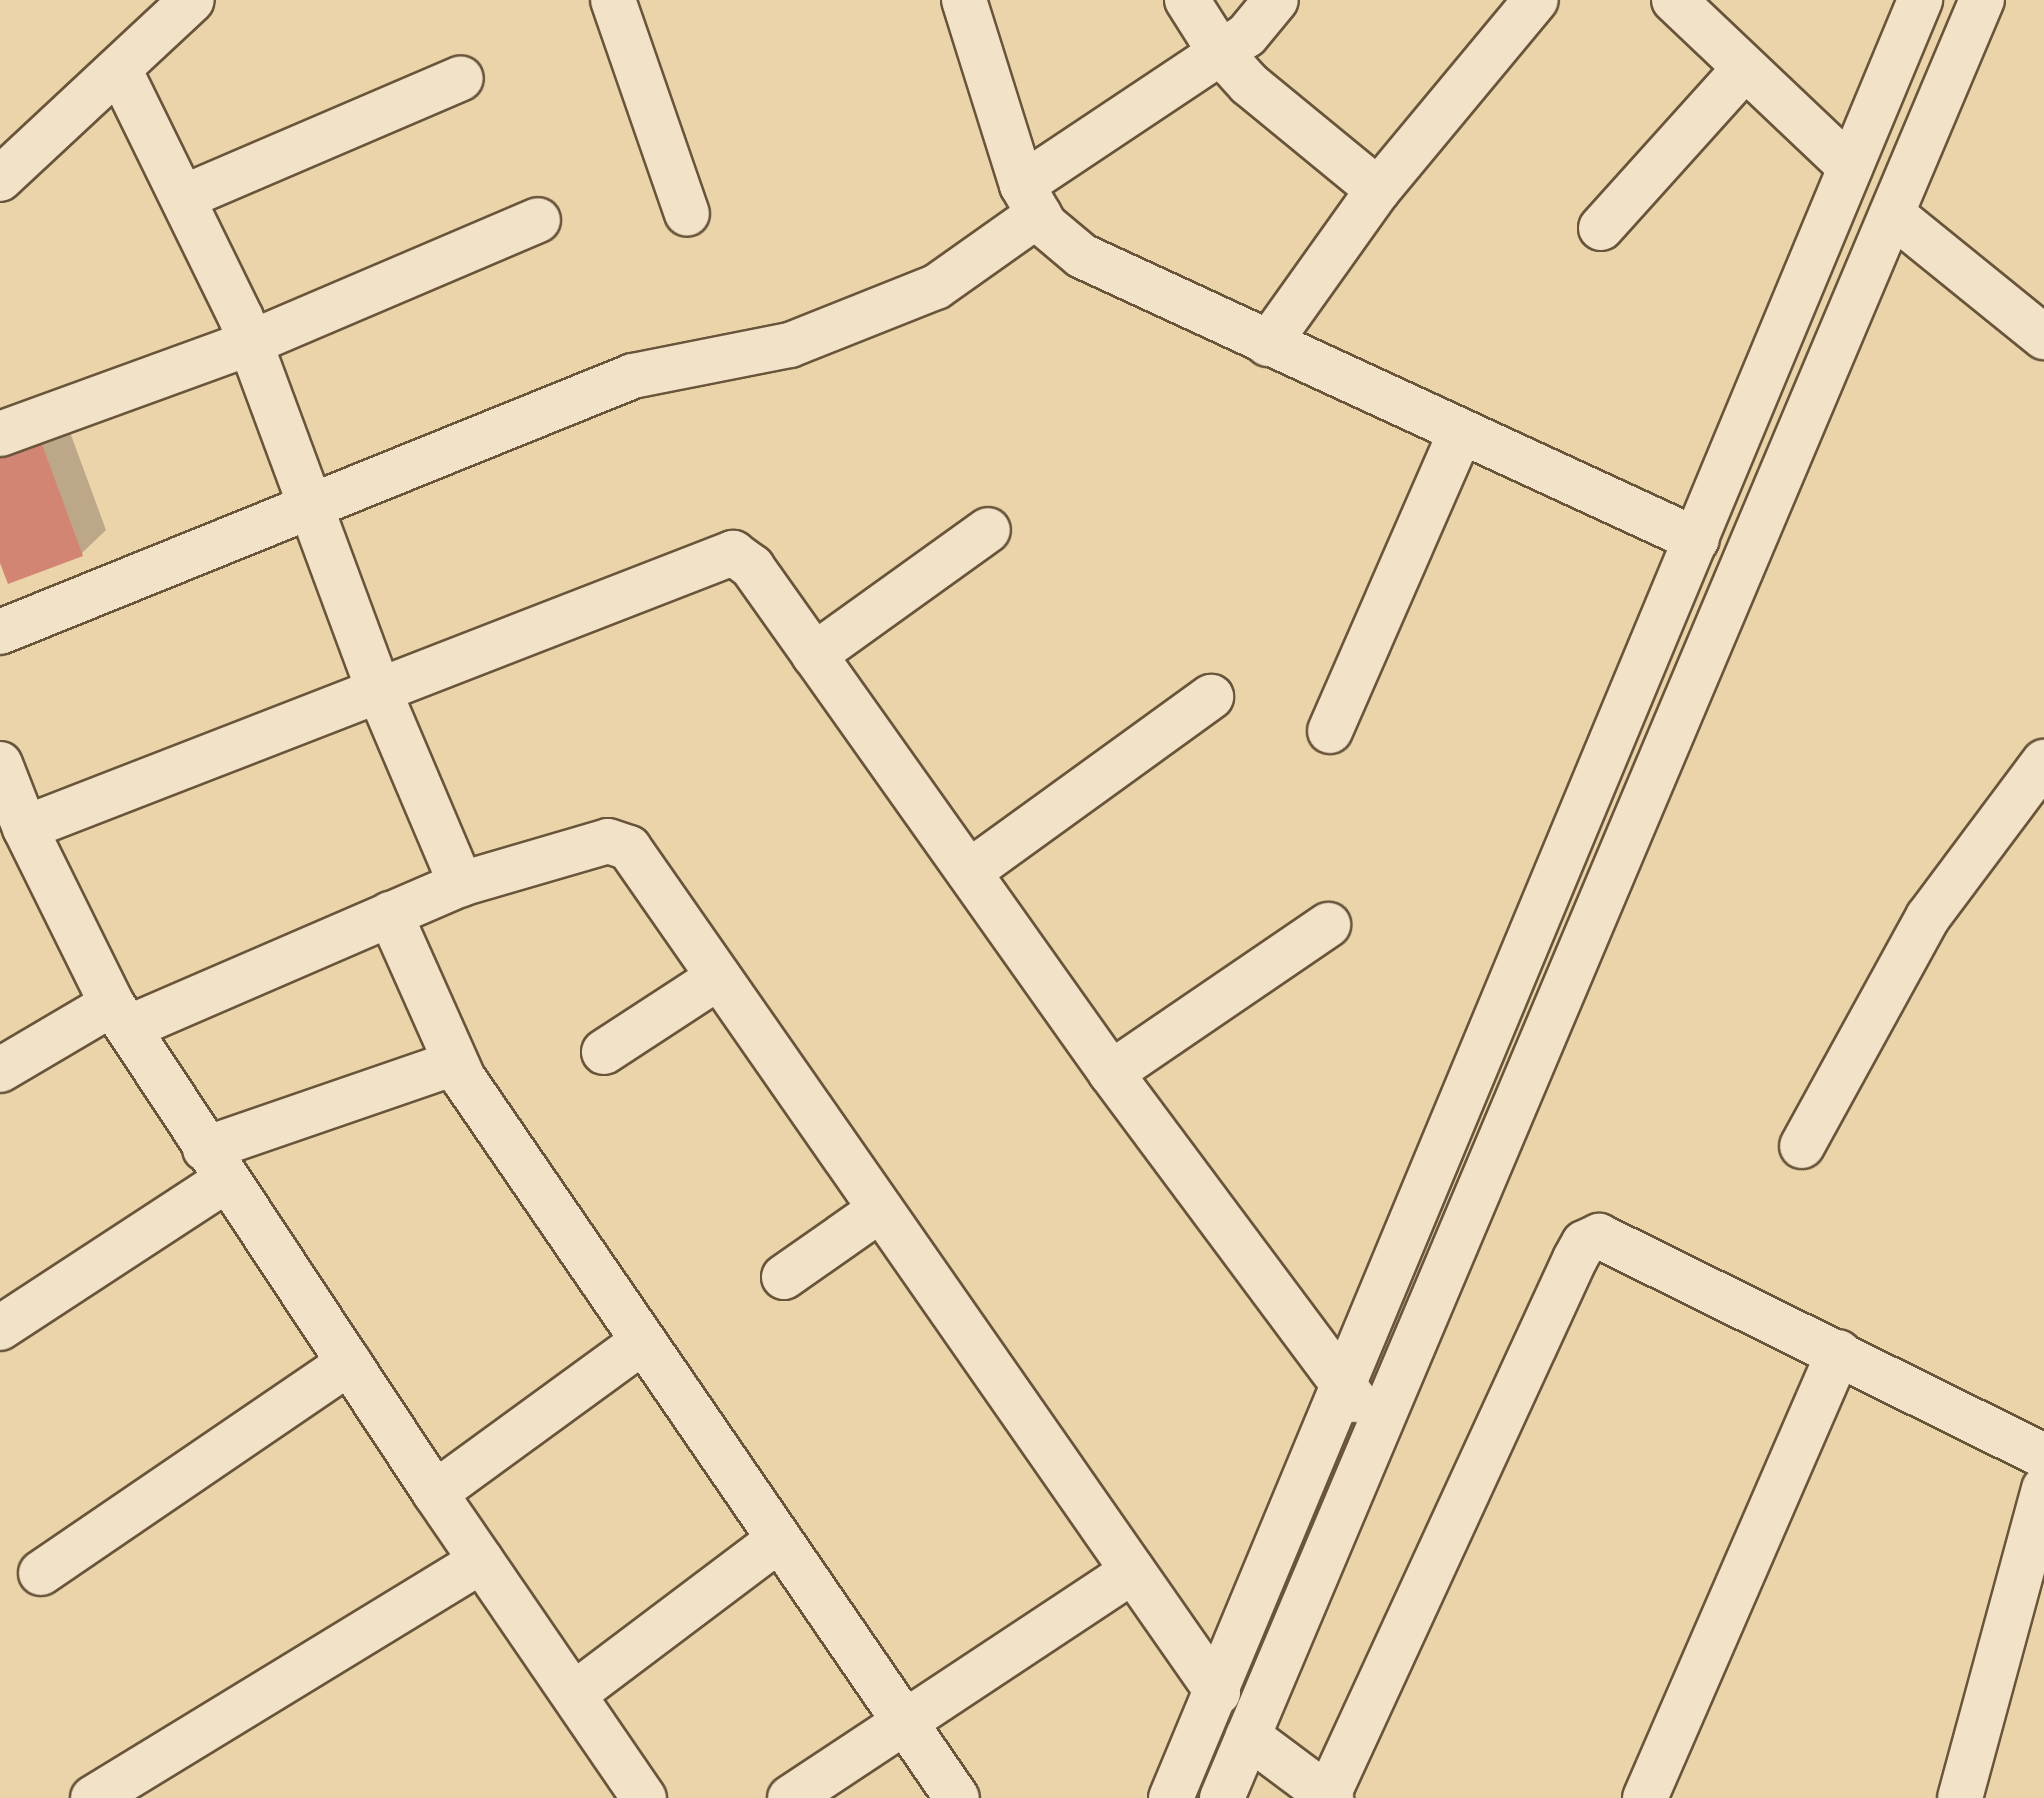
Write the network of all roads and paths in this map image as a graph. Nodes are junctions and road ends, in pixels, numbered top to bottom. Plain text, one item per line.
1 (192, 0) edge
2 (613, 0) edge
3 (964, 0) edge
4 (1187, 0) edge
5 (1276, 0) edge
6 (1536, 0) edge
7 (1674, 0) edge
8 (1920, 0) edge
9 (1982, 0) edge
10 (1220, 52) junction
11 (1745, 68) junction
12 (120, 71) junction
13 (461, 78) dead end
14 (1850, 167) junction
15 (0, 179) edge
16 (1378, 190) junction
17 (184, 197) junction
18 (1030, 199) junction
19 (687, 214) dead end
20 (1892, 214) junction
21 (538, 220) dead end
22 (1601, 228) dead end
23 (2044, 337) edge
24 (250, 343) junction
25 (1268, 344) junction
26 (0, 434) edge
27 (1460, 434) junction
28 (313, 506) junction
29 (988, 530) dead end
30 (1697, 540) junction
31 (0, 632) edge
32 (814, 655) junction
33 (379, 691) junction
34 (1211, 697) dead end
35 (1330, 731) dead end
36 (2044, 762) edge
37 (0, 764) edge
38 (25, 828) junction
39 (969, 872) junction
40 (461, 884) junction
41 (390, 914) junction
42 (1328, 925) dead end
43 (719, 977) junction
44 (120, 1016) junction
45 (604, 1052) dead end
46 (455, 1063) junction
47 (0, 1070) edge
48 (1111, 1073) junction
49 (1802, 1146) dead end
50 (216, 1165) junction
51 (881, 1209) junction
52 (784, 1277) dead end
53 (0, 1328) edge
54 (642, 1342) junction
55 (1839, 1352) junction
56 (349, 1363) junction
57 (1342, 1382) junction
58 (1376, 1427) junction
59 (2044, 1456) edge
60 (2044, 1488) edge
61 (435, 1493) junction
62 (777, 1541) junction
63 (481, 1561) junction
64 (1133, 1571) junction
65 (41, 1573) dead end
66 (1218, 1693) junction
67 (574, 1694) junction
68 (905, 1722) junction
69 (1248, 1736) junction
70 (1330, 1796) edge
71 (93, 1798) edge
72 (644, 1798) edge
73 (790, 1798) edge
74 (957, 1798) edge
75 (1171, 1798) edge
76 (1222, 1798) edge
77 (1645, 1798) edge
78 (1960, 1798) edge

1 - 12 street
2 - 19 street
3 - 18 street
4 - 10 street
5 - 10 street
6 - 16 street
7 - 11 street
8 - 14 street
9 - 20 street
10 - 16 street
10 - 18 street
11 - 14 street
11 - 22 street
12 - 15 street
12 - 17 street
13 - 17 street
14 - 30 street
16 - 25 street
17 - 24 street
18 - 25 street
18 - 28 street
20 - 23 street
20 - 58 street
21 - 24 street
24 - 26 street
24 - 28 street
25 - 27 street
27 - 30 street
27 - 35 street
28 - 31 street
28 - 33 street
29 - 32 street
30 - 57 street
32 - 33 street
32 - 39 street
33 - 38 street
33 - 40 street
34 - 39 street
36 - 49 street
37 - 38 street
38 - 44 street
39 - 48 street
40 - 41 street
40 - 43 street
41 - 44 street
41 - 46 street
42 - 48 street
43 - 45 street
43 - 51 street
44 - 47 street
44 - 50 street
46 - 50 street
46 - 54 street
48 - 57 street
50 - 53 street
50 - 56 street
51 - 52 street
51 - 64 street
54 - 61 street
54 - 62 street
55 - 59 street
55 - 70 street
55 - 77 street
56 - 61 street
56 - 65 street
57 - 58 street
57 - 66 street
58 - 69 street
60 - 78 street
61 - 63 street
62 - 67 street
62 - 68 street
63 - 67 street
63 - 71 street
64 - 66 street
64 - 68 street
66 - 75 street
67 - 72 street
68 - 73 street
68 - 74 street
69 - 70 street
69 - 76 street

